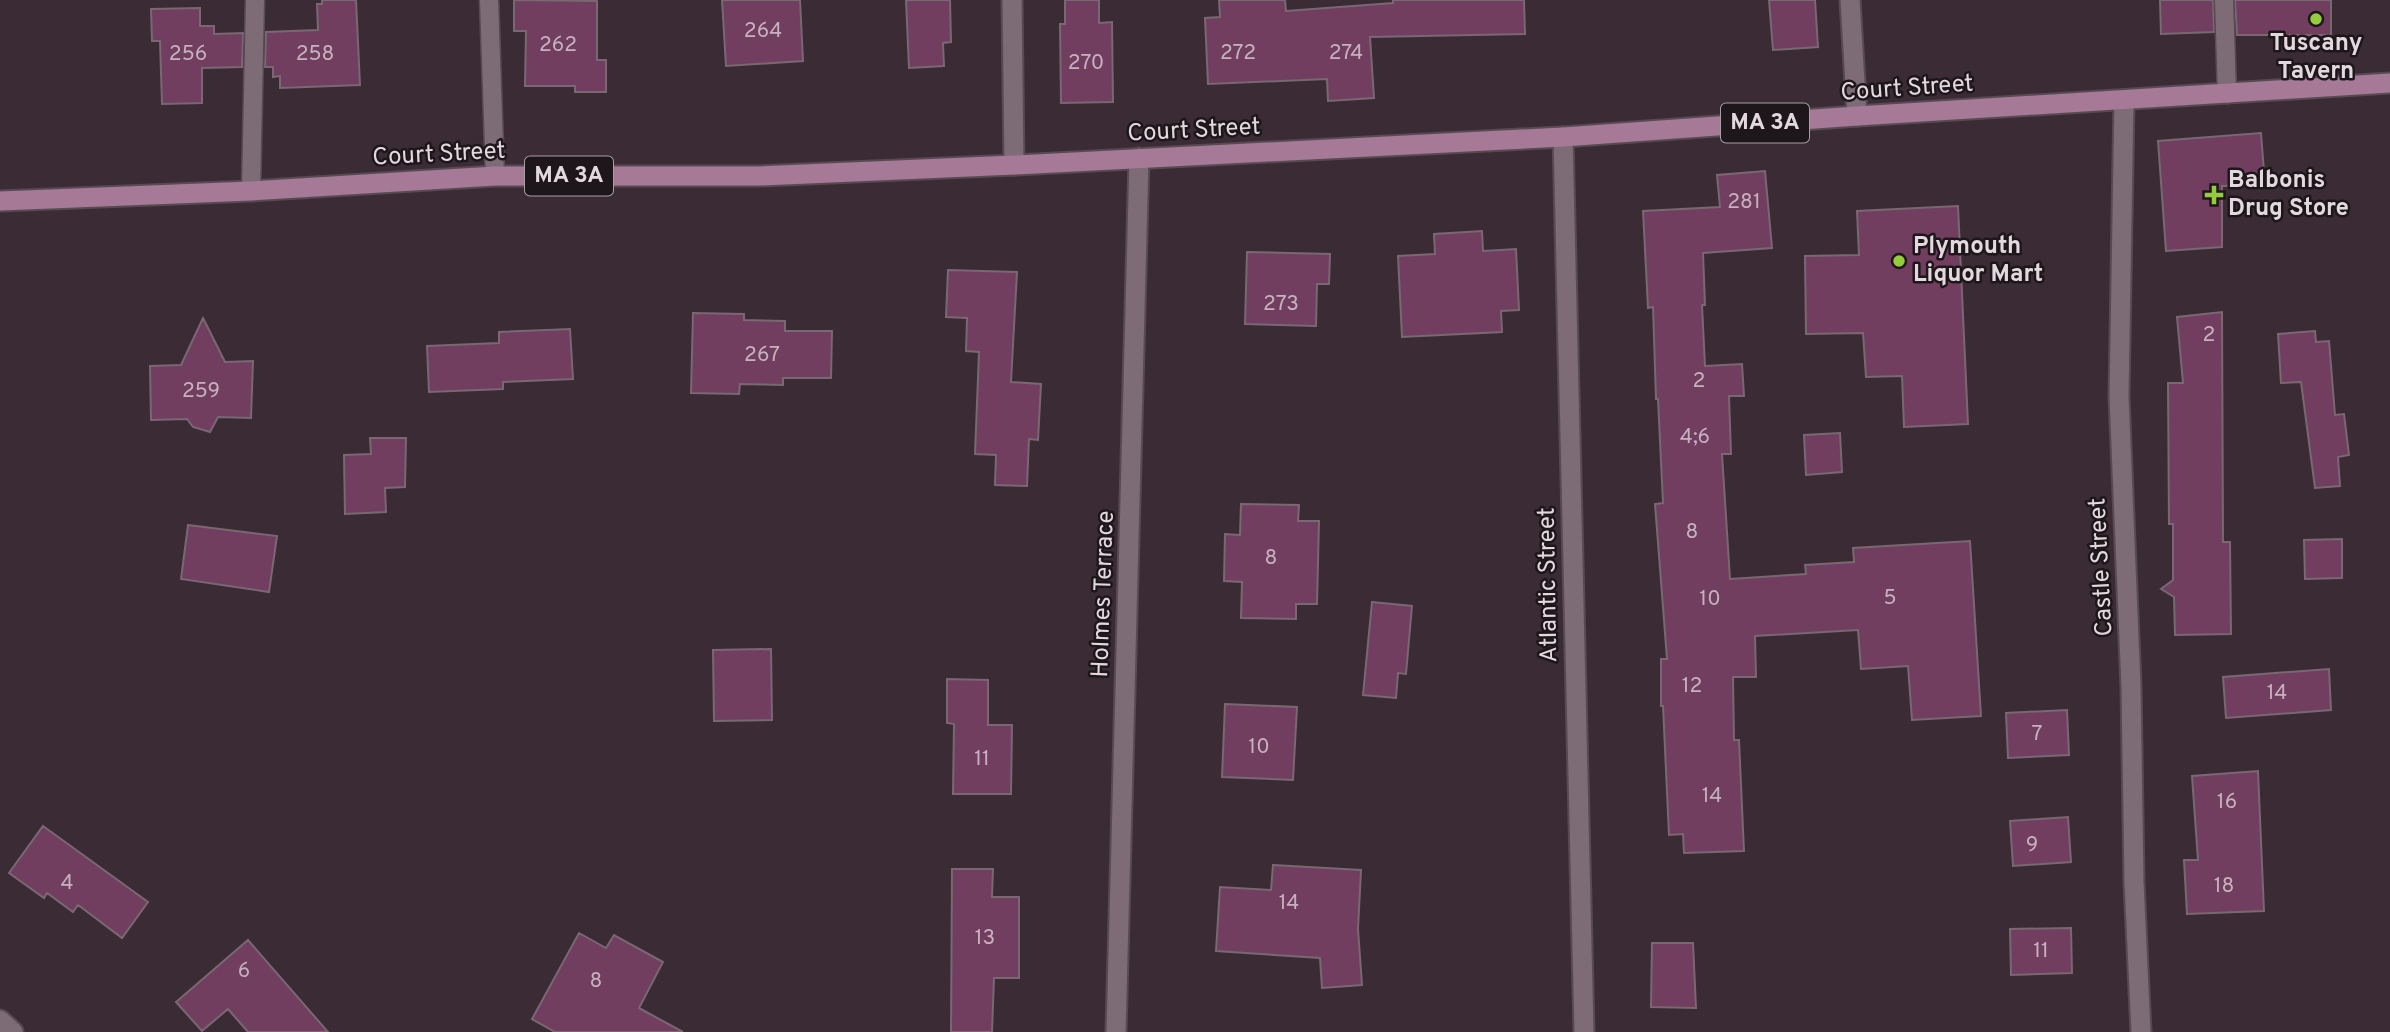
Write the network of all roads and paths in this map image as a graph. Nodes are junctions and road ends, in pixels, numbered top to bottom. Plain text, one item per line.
1 (255, 0) edge
2 (489, 0) edge
3 (1012, 0) edge
4 (1850, 0) edge
5 (2224, 0) edge
6 (2390, 83) edge
7 (2227, 94) junction
8 (2124, 100) junction
9 (1857, 116) junction
10 (1563, 137) junction
11 (1139, 158) junction
12 (1014, 165) junction
13 (495, 176) junction
14 (251, 191) junction
15 (0, 201) edge
16 (0, 1020) edge
17 (13, 1032) edge
18 (1115, 1032) edge
19 (1584, 1032) edge
20 (2141, 1032) edge

1 - 14 lane
2 - 13 lane
3 - 12 street
4 - 9 street
5 - 7 lane
6 - 7 main road, Court Street / MA 3A
7 - 8 main road, Court Street / MA 3A
8 - 9 main road, Court Street / MA 3A
8 - 20 street, Castle Street
9 - 10 main road, Court Street / MA 3A
10 - 11 main road, Court Street / MA 3A
10 - 19 street, Atlantic Street
11 - 12 main road, Court Street / MA 3A
11 - 18 street, Holmes Terrace
12 - 13 main road, Court Street / MA 3A
13 - 14 main road, Court Street / MA 3A
14 - 15 main road, Court Street / MA 3A
16 - 17 street

